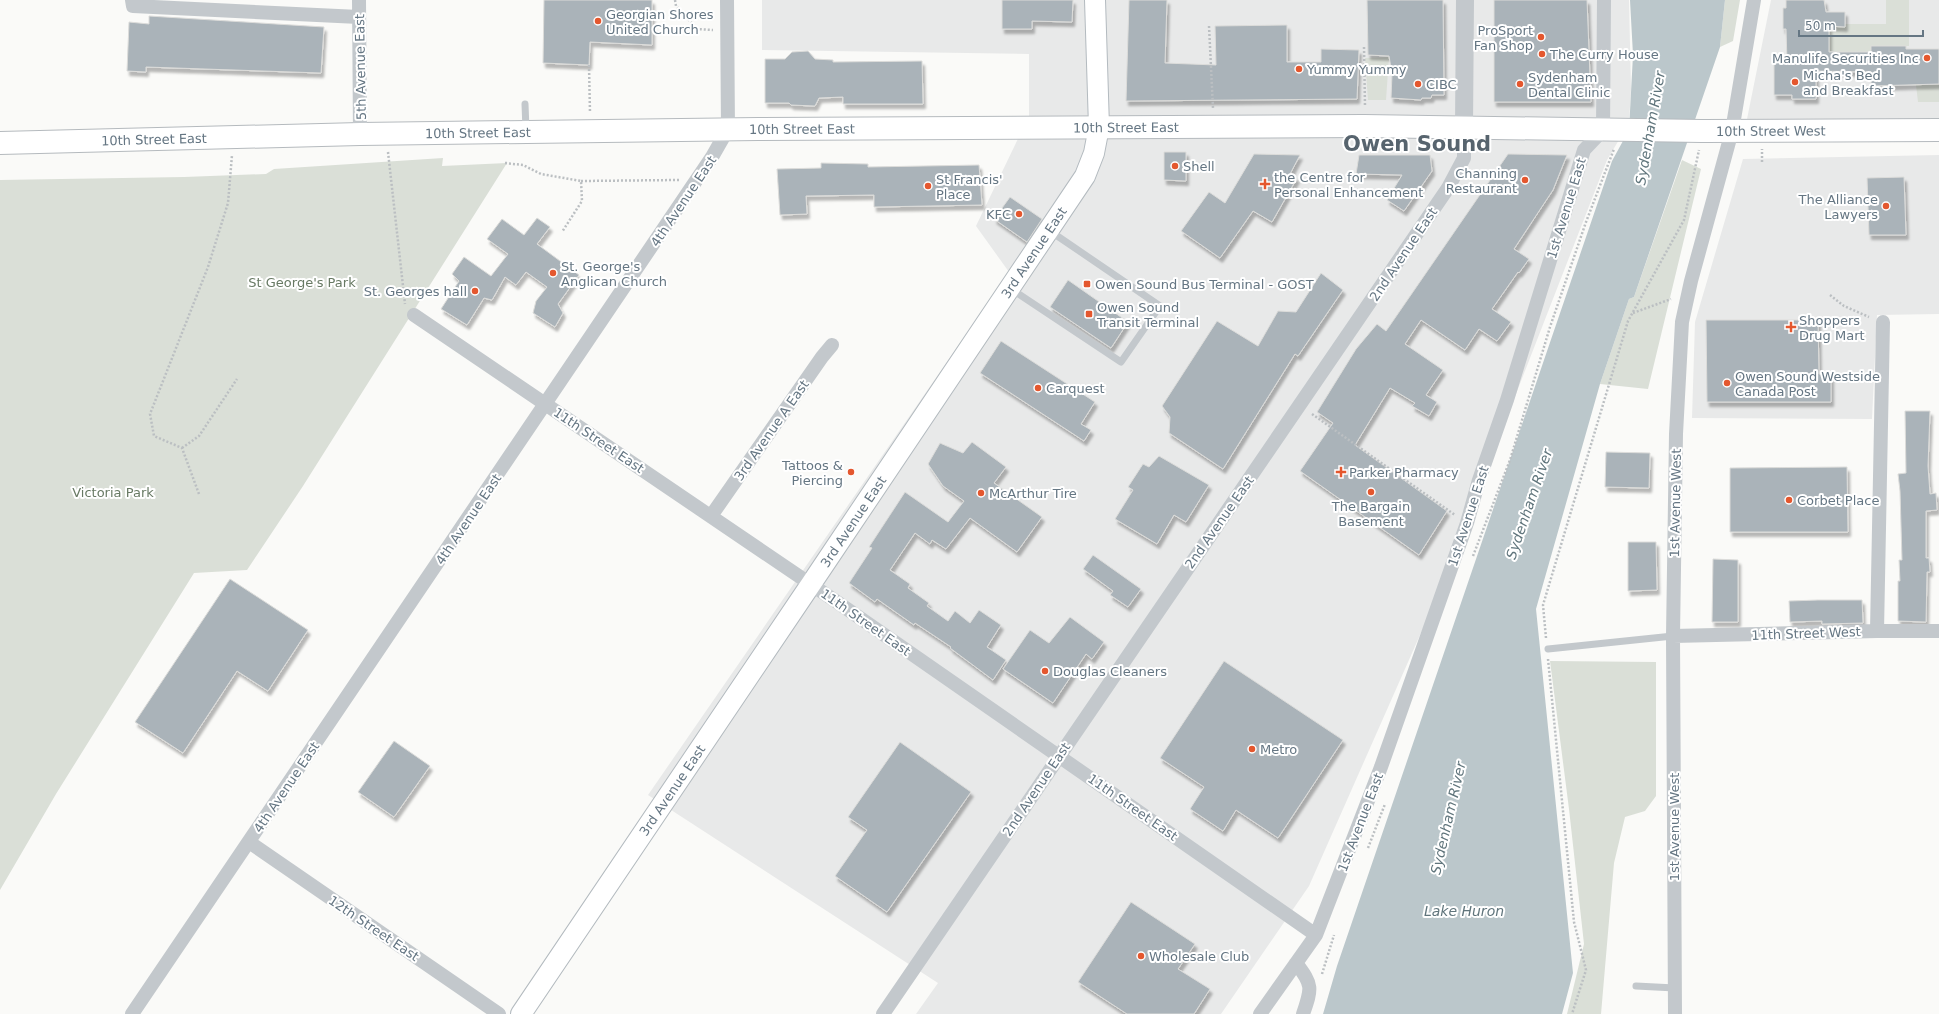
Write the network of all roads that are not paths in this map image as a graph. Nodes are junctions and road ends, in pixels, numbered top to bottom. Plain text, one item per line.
1 (359, 0) edge
2 (727, 0) edge
3 (1095, 0) edge
4 (1465, 0) edge
5 (1604, 0) edge
6 (1754, 0) edge
7 (132, 3) edge
8 (359, 17) junction
9 (525, 104) dead end
10 (1099, 127) junction
11 (1464, 127) junction
12 (728, 129) junction
13 (1603, 130) junction
14 (1939, 130) edge
15 (1732, 131) junction
16 (526, 132) junction
17 (360, 134) junction
18 (0, 143) edge
19 (1048, 230) junction
20 (1010, 288) junction
21 (414, 315) road end
22 (1883, 322) road end
23 (832, 345) dead end
24 (546, 404) junction
25 (711, 516) junction
26 (811, 584) junction
27 (1877, 631) junction
28 (1939, 631) edge
29 (1674, 636) junction
30 (1548, 649) road end
31 (1059, 755) junction
32 (249, 842) junction
33 (1316, 935) junction
34 (1296, 963) junction
35 (1636, 986) dead end
36 (1675, 988) junction
37 (132, 1014) edge
38 (499, 1014) edge
39 (521, 1014) edge
40 (883, 1014) edge
41 (1260, 1014) edge
42 (1303, 1014) edge
43 (1675, 1014) edge

1 - 8 street, 5th Avenue East
2 - 12 street, 4th Avenue East
3 - 10 main road, 3rd Avenue East
4 - 11 street, 2nd Avenue East
5 - 13 street
6 - 15 street, 1st Avenue West
7 - 8 street
8 - 17 street, 5th Avenue East
9 - 16 lane
10 - 11 main road, 10th Street East
10 - 12 main road, 10th Street East
10 - 19 main road, 3rd Avenue East
11 - 13 main road, 10th Street East
11 - 31 street, 2nd Avenue East
12 - 16 main road, 10th Street East
12 - 24 street, 4th Avenue East
13 - 15 main road, 10th Street West
13 - 33 street, 1st Avenue East
14 - 15 main road, 10th Street West
15 - 29 street, 1st Avenue West
16 - 17 main road, 10th Street East
17 - 18 main road, 10th Street East
19 - 20 main road, 3rd Avenue East
19 - 20 lane
20 - 26 main road, 3rd Avenue East
21 - 24 street, 11th Street East
22 - 27 street
23 - 25 street, 3rd Avenue A East
24 - 25 street, 11th Street East
24 - 32 street, 4th Avenue East
25 - 26 street, 11th Street East
26 - 31 street, 11th Street East
26 - 39 main road, 3rd Avenue East
27 - 28 street, 11th Street West
27 - 29 street, 11th Street West
29 - 30 lane
29 - 36 street, 1st Avenue West
31 - 33 street, 11th Street East
31 - 40 street, 2nd Avenue East
32 - 37 street, 4th Avenue East
32 - 38 street, 12th Street East
33 - 34 street, 1st Avenue East
34 - 41 street, 1st Avenue East
34 - 42 street
35 - 36 lane
36 - 43 street, 1st Avenue West

